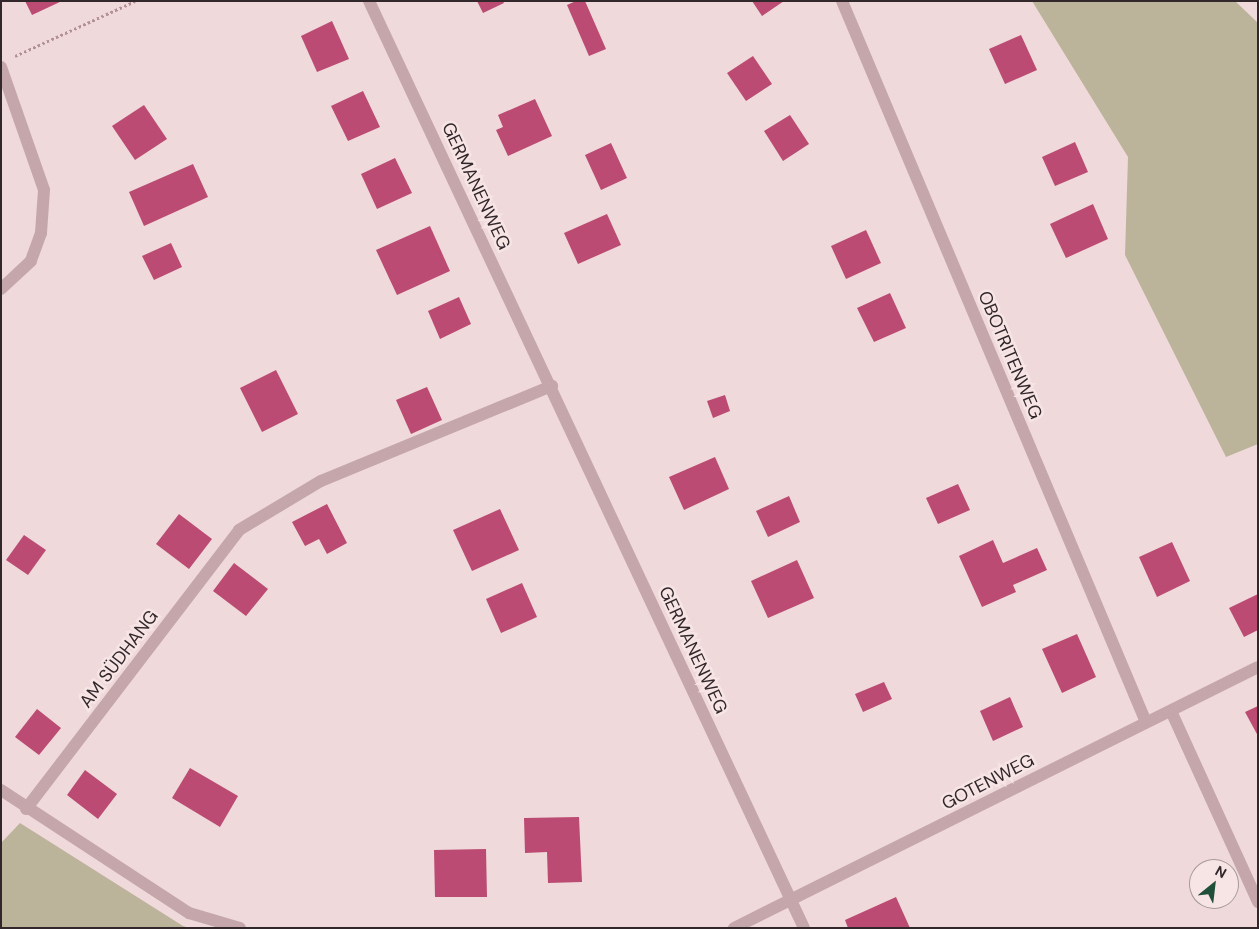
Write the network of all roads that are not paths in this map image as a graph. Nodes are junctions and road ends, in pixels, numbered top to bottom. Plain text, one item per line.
1 (369, 1) edge
2 (842, 1) edge
3 (6, 63) edge
4 (1, 289) edge
5 (552, 386) junction
6 (1258, 667) edge
7 (1171, 710) junction
8 (1146, 722) junction
9 (1, 790) edge
10 (26, 809) junction
11 (790, 900) junction
12 (1258, 902) edge
13 (240, 928) edge
14 (734, 928) edge
15 (804, 928) edge

1 - 5 street, GERMANENWEG
2 - 8 street, OBOTRITENWEG
3 - 4 street
5 - 10 street, AM SÜDHANG
5 - 11 street, GERMANENWEG
6 - 7 street, GOTENWEG
7 - 8 street, GOTENWEG
7 - 12 street
8 - 11 street, GOTENWEG
9 - 10 street
10 - 13 street
11 - 14 street, GOTENWEG
11 - 15 street, GERMANENWEG

